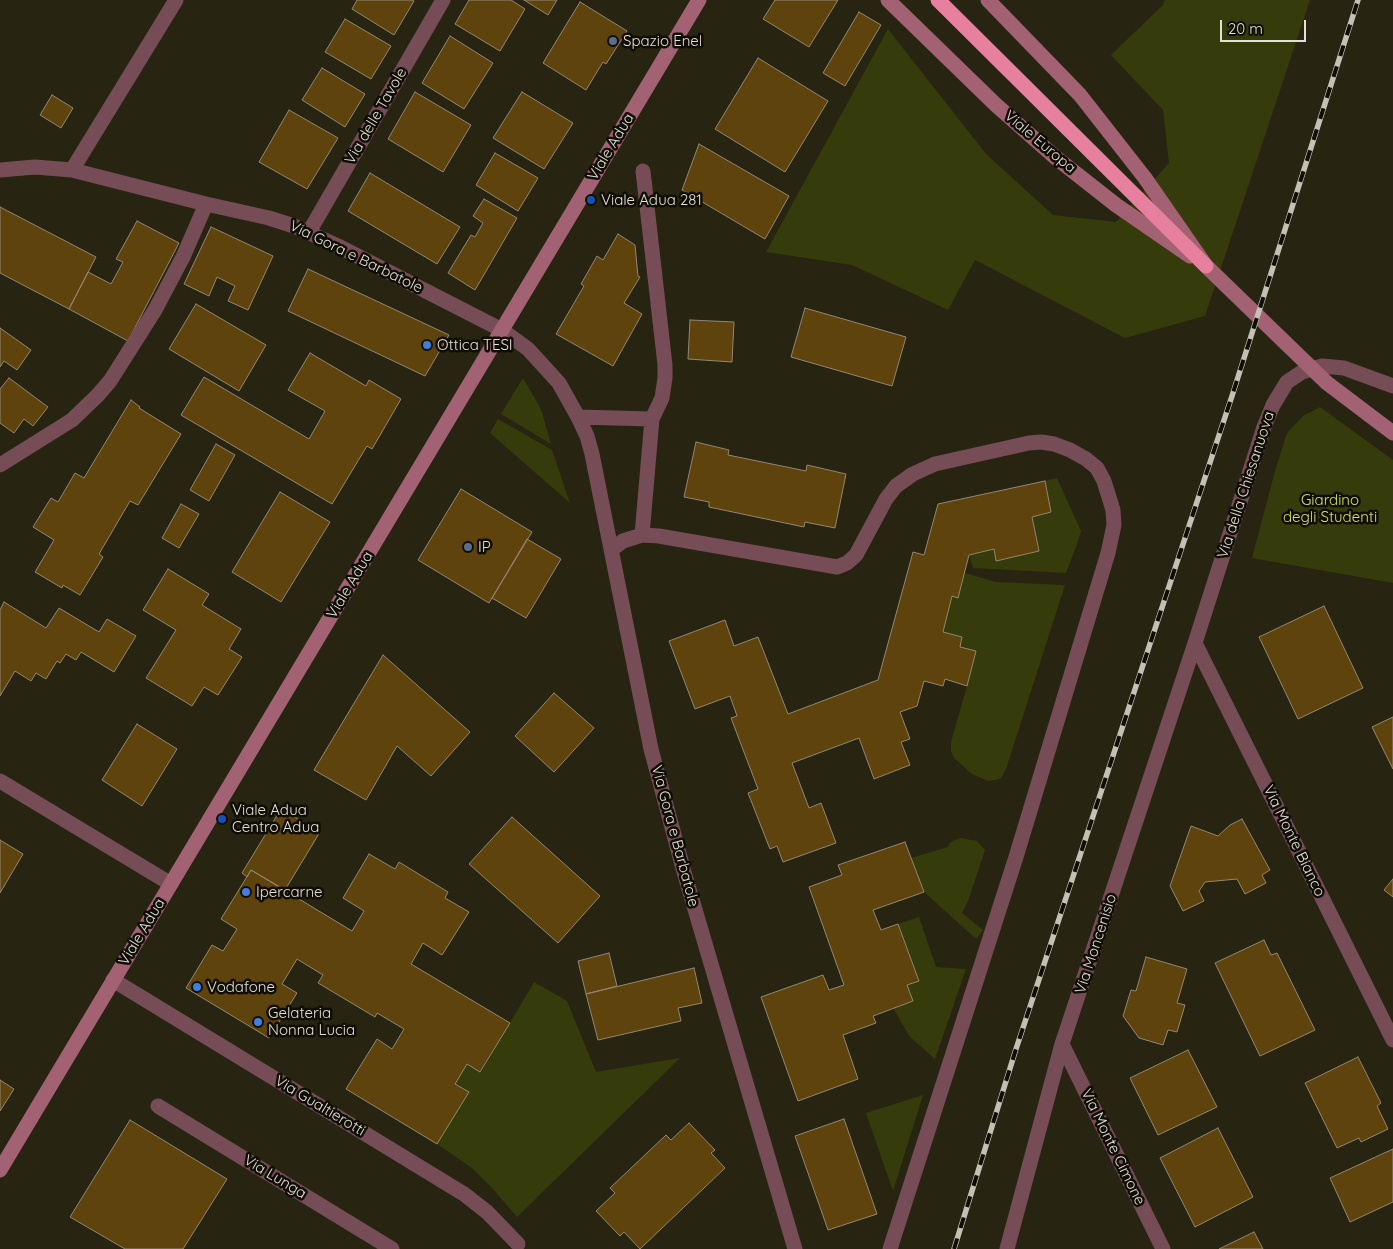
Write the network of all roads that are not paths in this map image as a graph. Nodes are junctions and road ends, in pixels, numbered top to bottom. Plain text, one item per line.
1 (176, 0) edge
2 (443, 0) edge
3 (699, 0) edge
4 (888, 0) edge
5 (938, 0) edge
6 (988, 0) edge
7 (0, 170) edge
8 (72, 170) junction
9 (643, 171) dead end
10 (206, 204) junction
11 (309, 232) junction
12 (1206, 266) junction
13 (502, 330) junction
14 (1393, 386) edge
15 (578, 418) junction
16 (652, 419) junction
17 (1393, 433) edge
18 (0, 465) edge
19 (642, 535) junction
20 (611, 550) junction
21 (1195, 643) junction
22 (0, 781) edge
23 (170, 884) junction
24 (113, 980) junction
25 (1393, 1040) edge
26 (1062, 1044) junction
27 (158, 1106) dead end
28 (0, 1170) edge
29 (518, 1244) dead end
30 (392, 1249) edge
31 (796, 1249) edge
32 (890, 1249) edge
33 (1007, 1249) edge
34 (1163, 1249) edge

1 - 8 street
2 - 11 street, Via delle Tavole
3 - 13 main road, Viale Adua
4 - 12 main road, Viale Europa
5 - 12 highway
6 - 12 main road, Viale Europa
7 - 8 street, Via Gora e Barbatole
8 - 10 street, Via Gora e Barbatole
9 - 16 street
10 - 11 street, Via Gora e Barbatole
10 - 18 street
11 - 13 street, Via Gora e Barbatole
12 - 17 main road, Viale Europa
13 - 15 street, Via Gora e Barbatole
13 - 23 main road, Viale Adua
14 - 21 street, Via della Chiesanuova
15 - 16 street
15 - 20 street, Via Gora e Barbatole
16 - 19 street
19 - 20 street
19 - 32 street
20 - 31 street, Via Gora e Barbatole
21 - 25 street, Via Monte Bianco
21 - 26 street, Via Moncenisio
22 - 23 street
23 - 24 main road, Viale Adua
24 - 28 main road, Viale Adua
24 - 29 street, Via Gualtierotti
26 - 33 street, Via Moncenisio
26 - 34 street, Via Monte Cimone
27 - 30 street, Via Lunga

